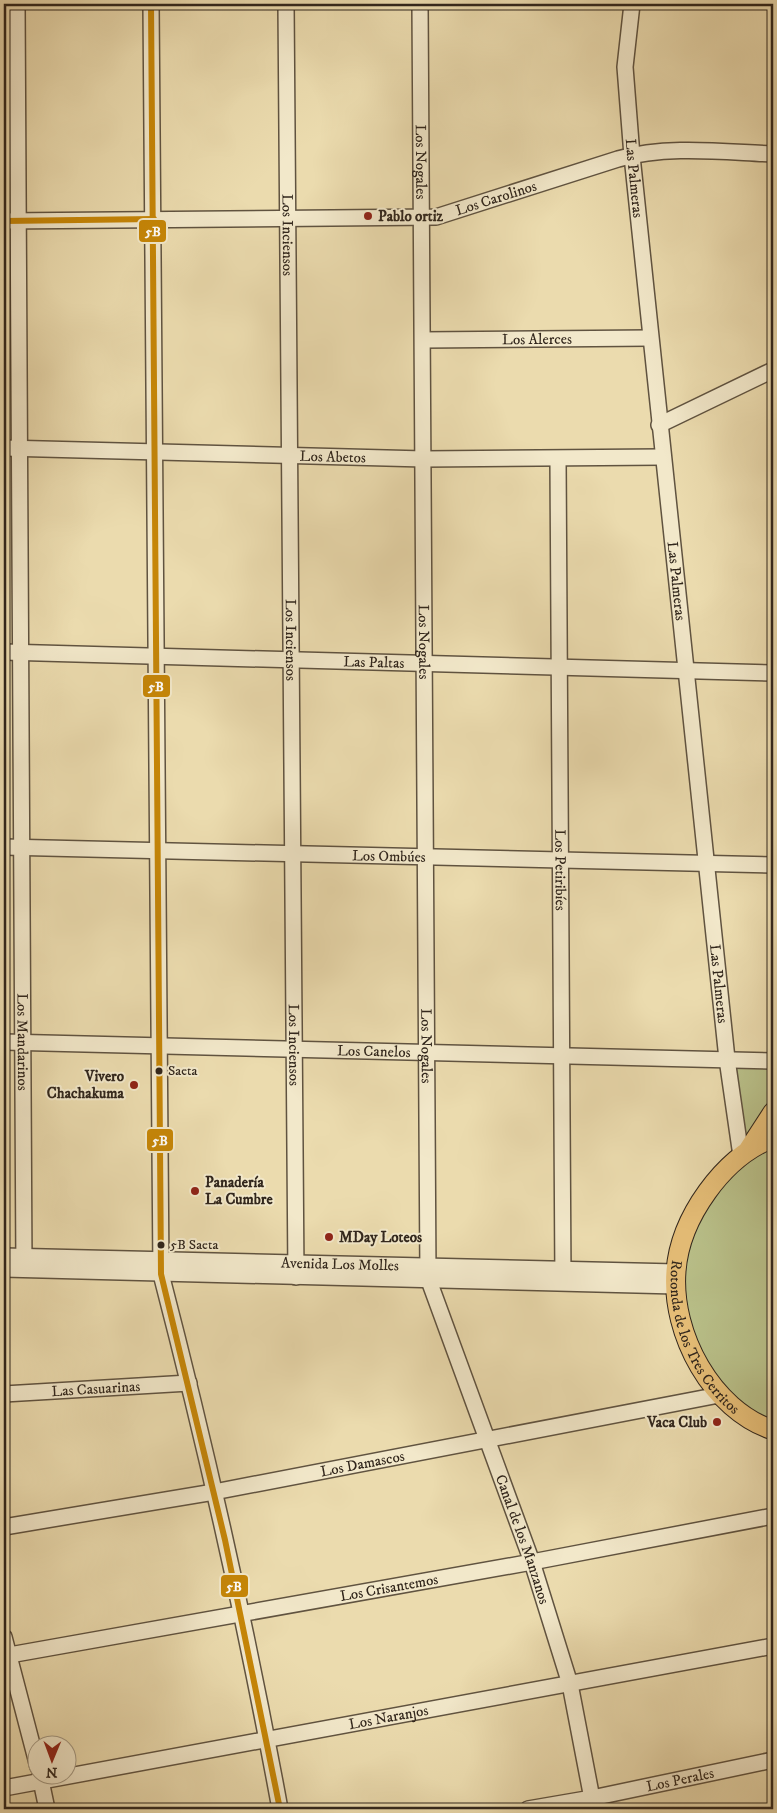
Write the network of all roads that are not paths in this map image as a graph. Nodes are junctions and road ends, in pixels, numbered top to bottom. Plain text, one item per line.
1 (17, 4) edge
2 (151, 4) edge
3 (286, 4) edge
4 (420, 4) edge
5 (632, 4) edge
6 (773, 154) edge
7 (632, 156) junction
8 (288, 218) junction
9 (421, 218) junction
10 (154, 219) junction
11 (10, 221) edge
12 (650, 338) junction
13 (423, 340) junction
14 (773, 370) edge
15 (659, 425) junction
16 (4, 448) edge
17 (21, 448) junction
18 (156, 452) junction
19 (289, 455) junction
20 (662, 457) junction
21 (424, 459) junction
22 (558, 459) junction
23 (4, 652) edge
24 (21, 652) junction
25 (156, 656) junction
26 (291, 658) junction
27 (425, 664) junction
28 (559, 666) junction
29 (686, 670) junction
30 (773, 674) edge
31 (4, 846) edge
32 (22, 847) junction
33 (157, 851) junction
34 (292, 854) junction
35 (426, 857) junction
36 (561, 859) junction
37 (707, 864) junction
38 (773, 865) edge
39 (4, 1042) edge
40 (24, 1043) junction
41 (158, 1046) junction
42 (294, 1049) junction
43 (428, 1052) junction
44 (560, 1055) junction
45 (727, 1059) junction
46 (773, 1061) edge
47 (773, 1112) edge
48 (773, 1138) edge
49 (744, 1154) junction
50 (4, 1256) edge
51 (24, 1263) junction
52 (161, 1267) junction
53 (4, 1269) edge
54 (296, 1270) junction
55 (428, 1272) junction
56 (563, 1276) junction
57 (676, 1279) junction
58 (189, 1383) junction
59 (4, 1394) edge
60 (719, 1395) junction
61 (769, 1431) edge
62 (487, 1439) junction
63 (214, 1492) junction
64 (773, 1516) edge
65 (4, 1527) edge
66 (532, 1562) junction
67 (242, 1614) junction
68 (4, 1637) edge
69 (773, 1646) edge
70 (6, 1655) edge
71 (570, 1684) junction
72 (28, 1736) edge
73 (268, 1740) junction
74 (773, 1760) edge
75 (78, 1768) edge
76 (28, 1778) edge
77 (42, 1786) edge
78 (4, 1788) edge
79 (593, 1804) edge
80 (47, 1809) edge
81 (280, 1809) edge
82 (528, 1809) edge

1 - 11 street, Los Mandarinos
2 - 10 street
3 - 8 street, Los Inciensos
4 - 9 street, Los Nogales
5 - 7 street, Las Palmeras
6 - 7 street, Los Carolinos
7 - 9 street, Los Carolinos
7 - 12 street, Las Palmeras
8 - 9 street, Los Carolinos
8 - 10 street, Los Carolinos
8 - 19 street, Los Inciensos
9 - 13 street, Los Nogales
10 - 11 street, Los Carolinos
10 - 18 street
11 - 17 street, Los Mandarinos
12 - 13 street, Los Alerces
12 - 15 street, Las Palmeras
13 - 21 street, Los Nogales
14 - 15 street
15 - 20 street, Las Palmeras
16 - 17 street, Los Abetos
17 - 18 street, Los Abetos
17 - 24 street, Los Mandarinos
18 - 19 street, Los Abetos
18 - 25 street
19 - 21 street, Los Abetos
19 - 26 street, Los Inciensos
20 - 22 street, Los Abetos
20 - 29 street, Las Palmeras
21 - 22 street, Los Abetos
21 - 27 street, Los Nogales
22 - 28 street, Los Petiribíes
23 - 24 street, Las Paltas
24 - 25 street, Las Paltas
24 - 32 street, Los Mandarinos
25 - 26 street, Las Paltas
25 - 33 street
26 - 27 street, Las Paltas
26 - 34 street, Los Inciensos
27 - 28 street, Las Paltas
27 - 35 street, Los Nogales
28 - 29 street, Las Paltas
28 - 36 street, Los Petiribíes
29 - 30 street, Las Paltas
29 - 37 street, Las Palmeras
31 - 32 street, Los Ombúes
32 - 33 street, Los Ombúes
32 - 40 street, Los Mandarinos
33 - 34 street, Los Ombúes
33 - 41 street
34 - 35 street, Los Ombúes
34 - 42 street, Los Inciensos
35 - 36 street, Los Ombúes
35 - 43 street, Los Nogales
36 - 37 street, Los Ombúes
36 - 44 street, Los Petiribíes
37 - 38 street, Los Ombúes
37 - 45 street, Las Palmeras
39 - 40 street, Los Canelos
40 - 41 street, Los Canelos
40 - 51 street, Los Mandarinos
41 - 42 street, Los Canelos
41 - 52 street
42 - 43 street, Los Canelos
42 - 54 street, Los Inciensos
43 - 44 street, Los Canelos
43 - 55 street, Los Nogales
44 - 45 street, Los Canelos
44 - 56 street, Los Petiribíes
45 - 46 street, Los Canelos
45 - 49 street, Las Palmeras
47 - 49 main road
48 - 49 main road, Rotonda de los Tres Cerritos
49 - 57 main road, Rotonda de los Tres Cerritos
50 - 51 street, Avenida Los Molles
51 - 52 street, Avenida Los Molles
51 - 53 street, Avenida Los Molles
52 - 54 street, Avenida Los Molles
52 - 58 street
54 - 55 street, Avenida Los Molles
55 - 56 street, Avenida Los Molles
55 - 62 street, Canal de los Manzanos
56 - 57 street, Avenida Los Molles
57 - 60 main road, Rotonda de los Tres Cerritos
58 - 59 street, Las Casuarinas
58 - 63 street
60 - 61 main road, Rotonda de los Tres Cerritos
60 - 62 street, Los Damascos
62 - 63 street, Los Damascos
62 - 66 street, Canal de los Manzanos
63 - 65 street, Los Damascos
63 - 67 street
64 - 66 street, Los Crisantemos
66 - 67 street, Los Crisantemos
66 - 71 street, Canal de los Manzanos
67 - 70 street, Los Crisantemos
67 - 73 street
68 - 70 street
69 - 71 street, Los Naranjos
70 - 72 street
71 - 73 street, Los Naranjos
71 - 79 street, Canal de los Manzanos
73 - 75 street, Los Naranjos
73 - 81 street
74 - 79 street, Los Perales
76 - 78 street, Los Naranjos
77 - 80 street
79 - 82 street, Los Perales

